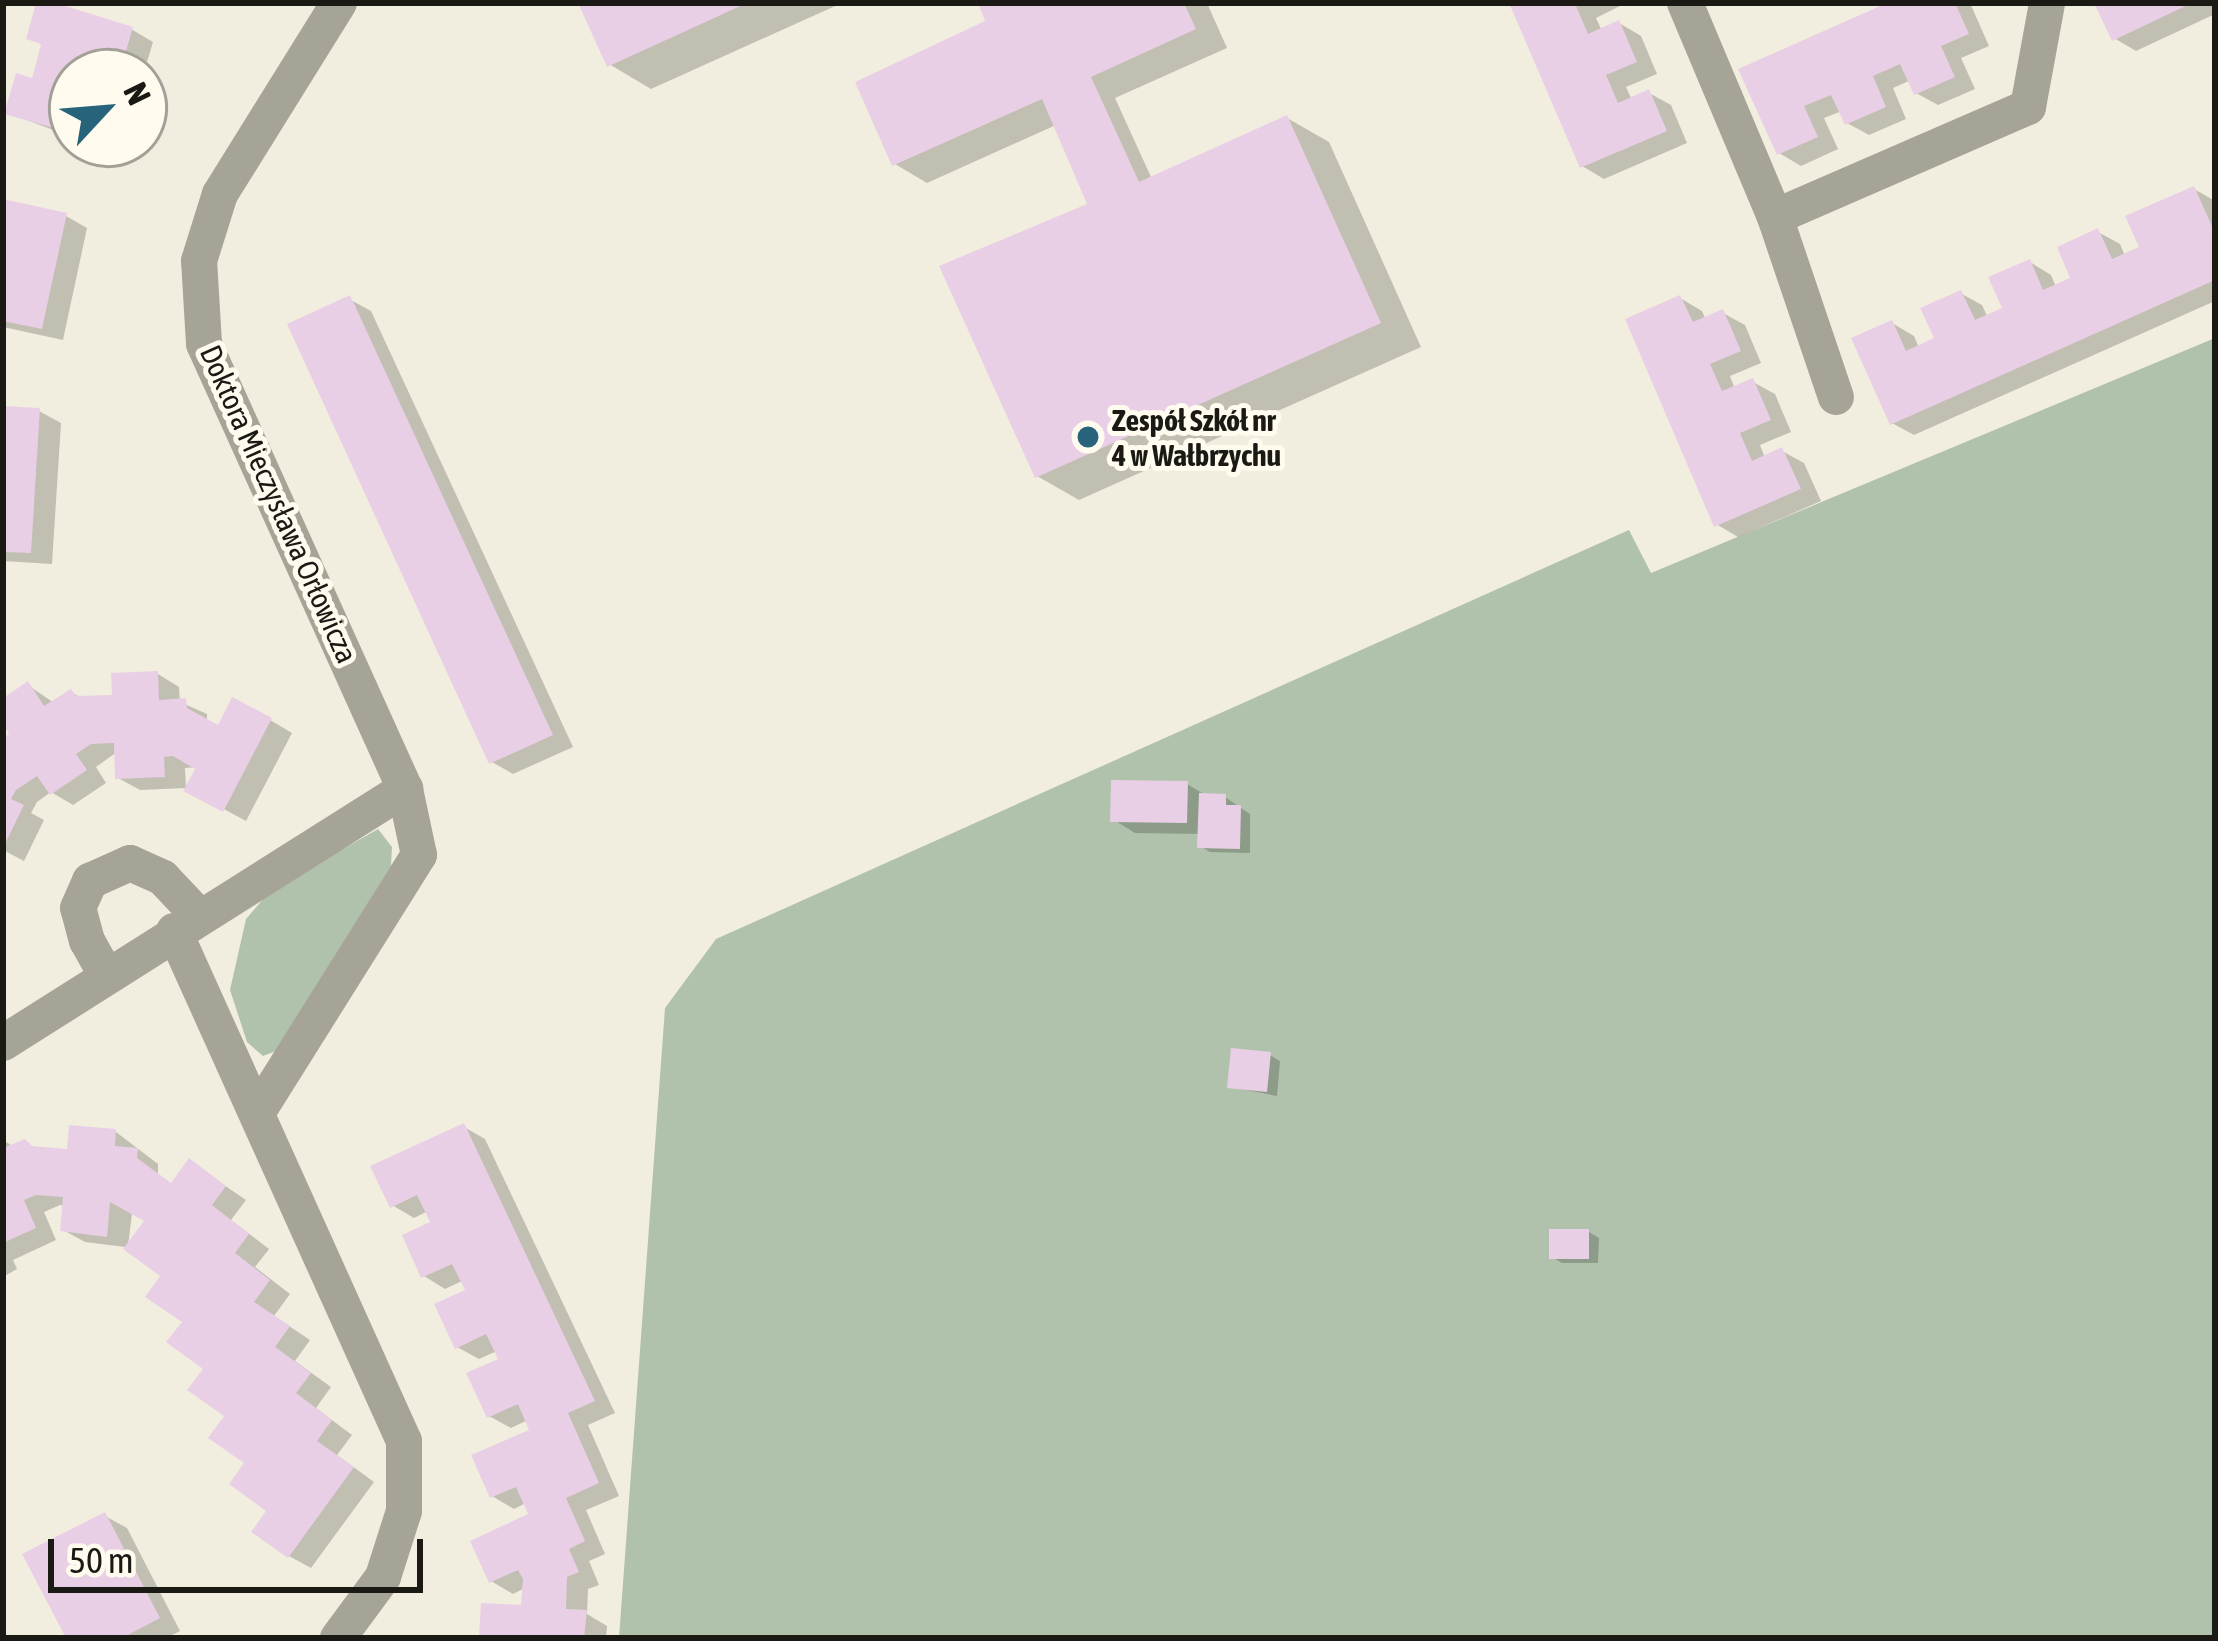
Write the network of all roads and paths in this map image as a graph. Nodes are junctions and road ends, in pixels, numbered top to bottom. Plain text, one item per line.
1 (338, 3) edge
2 (1685, 3) edge
3 (2047, 3) edge
4 (1774, 217) junction
5 (1836, 397) dead end
6 (406, 789) junction
7 (186, 923) junction
8 (106, 975) junction
9 (3, 1042) edge
10 (259, 1110) junction
11 (338, 1638) edge

1 - 6 street, Doktora Mieczysława Orłowicza
2 - 4 street
3 - 4 street
4 - 5 street
6 - 7 street
6 - 10 street, Doktora Mieczysława Orłowicza
7 - 8 street
7 - 8 street
7 - 10 street
8 - 9 street
10 - 11 street

